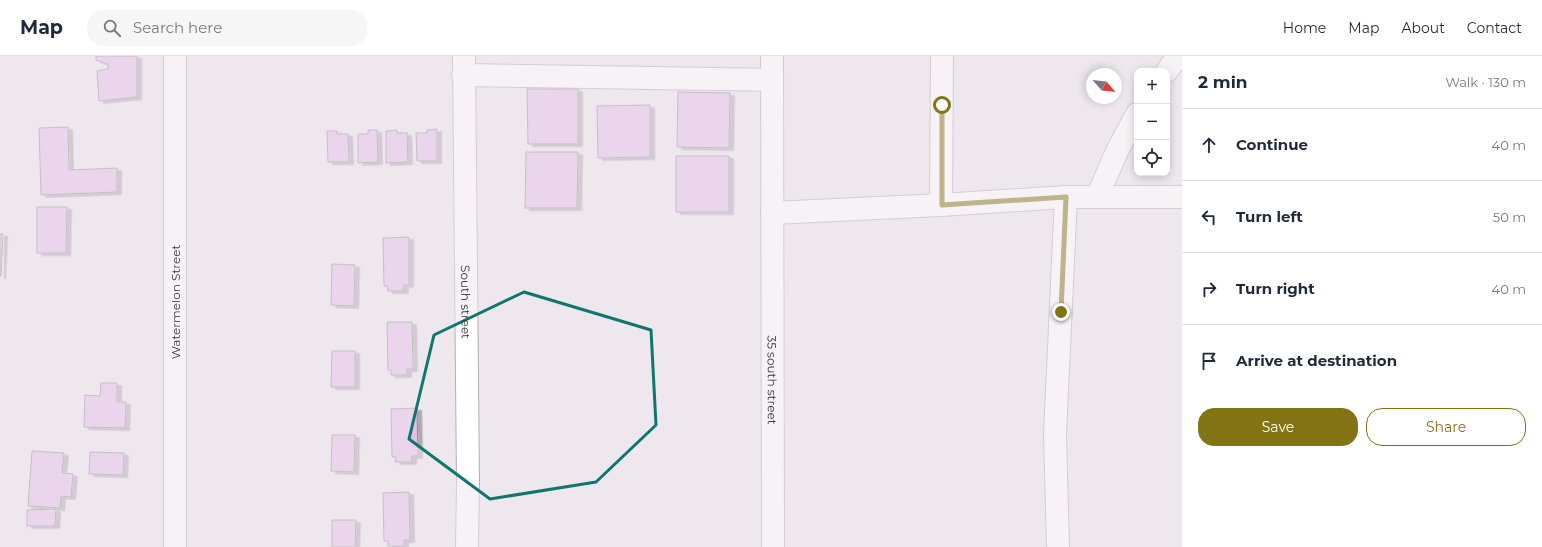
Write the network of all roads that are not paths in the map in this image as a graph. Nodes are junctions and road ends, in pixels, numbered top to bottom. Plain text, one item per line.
1 (175, 56) edge
2 (772, 56) edge
3 (942, 56) edge
4 (1178, 56) edge
5 (463, 66) edge
6 (1169, 68) edge
7 (772, 80) junction
8 (1134, 120) edge
9 (1066, 197) junction
10 (1097, 197) junction
11 (1182, 197) edge
12 (942, 205) junction
13 (772, 213) junction
14 (175, 547) edge
15 (467, 547) edge
16 (773, 547) edge
17 (1058, 547) edge

1 - 14 street, Watermelon Street
2 - 7 street, 35 south street
3 - 12 street
4 - 6 street
5 - 7 street
5 - 15 street, South street
7 - 13 street, 35 south street
8 - 10 street
9 - 10 street
9 - 12 street
9 - 17 street
10 - 11 street
12 - 13 street
13 - 16 street, 35 south street

